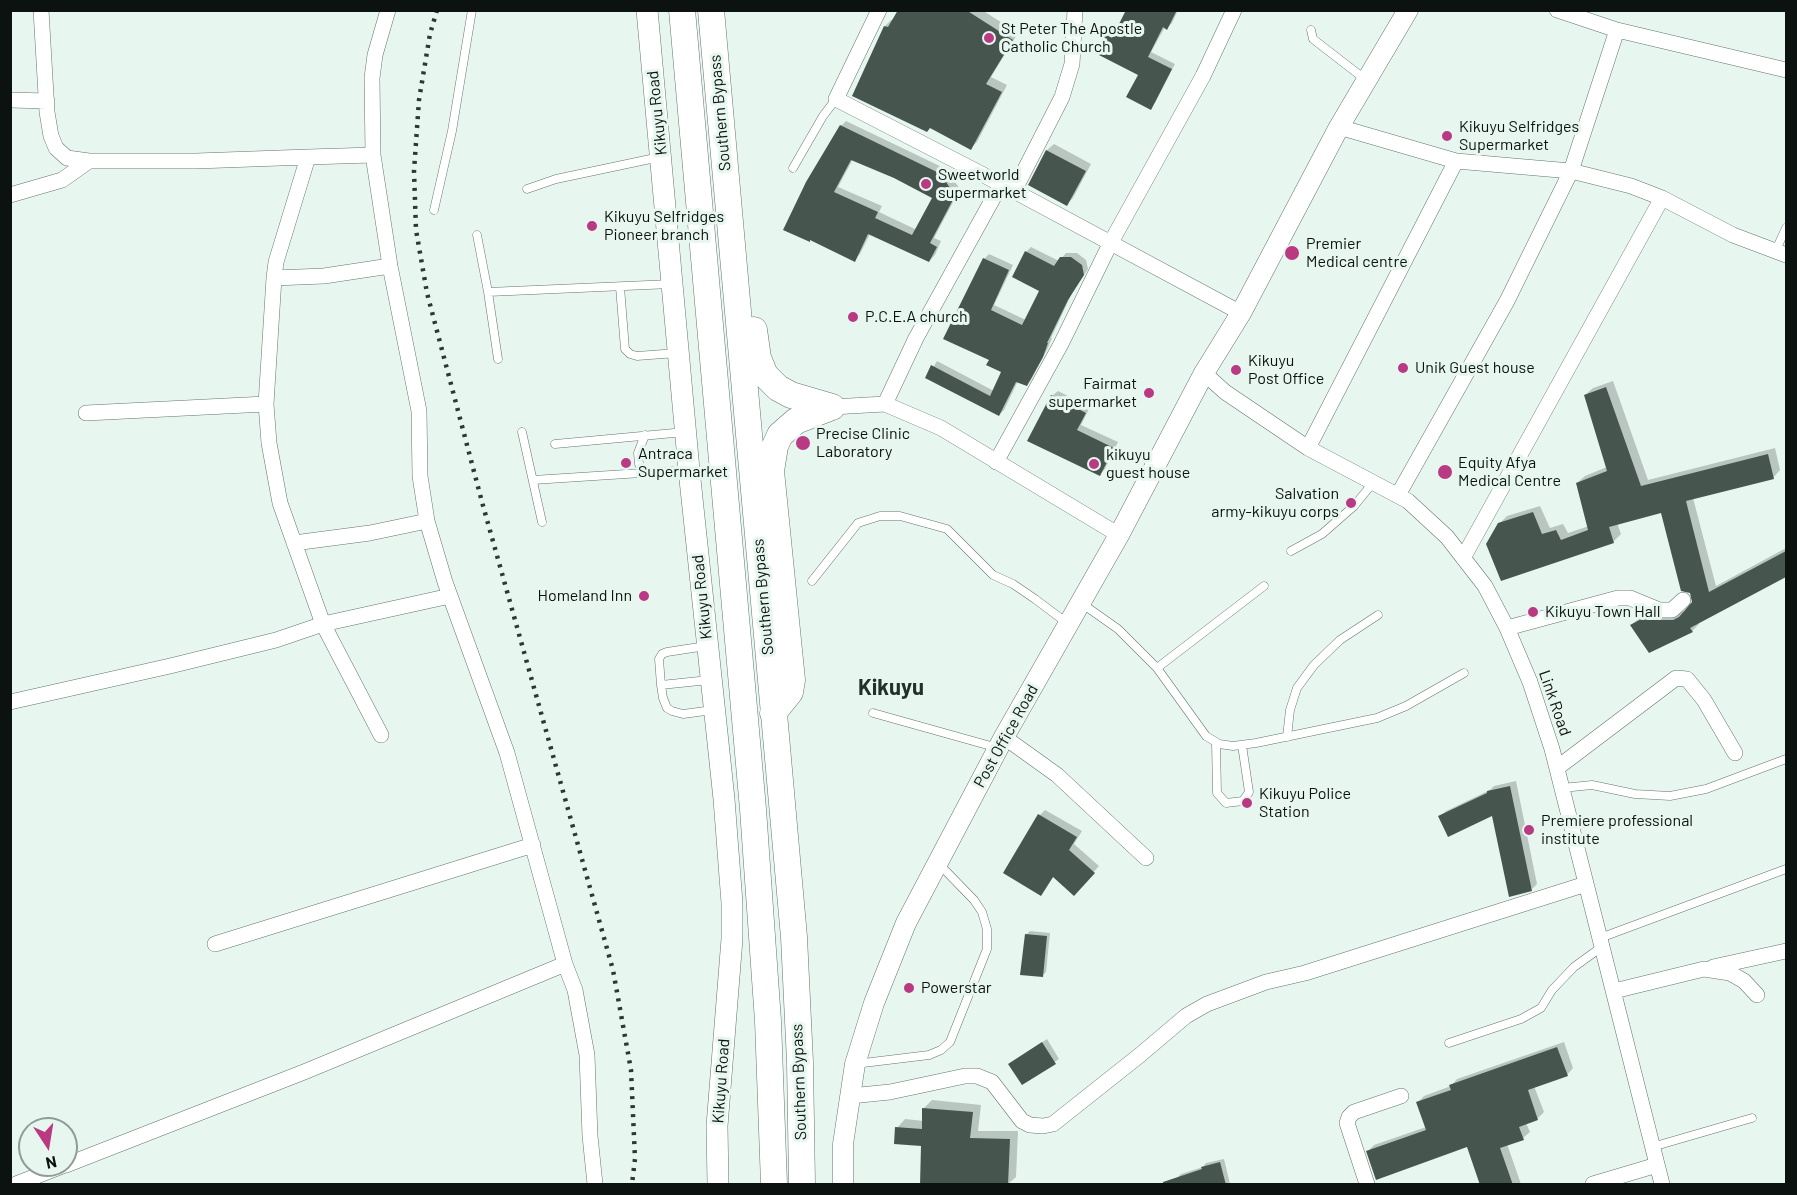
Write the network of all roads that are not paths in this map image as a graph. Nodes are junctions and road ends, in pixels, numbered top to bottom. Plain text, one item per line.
1 (41, 10) edge
2 (388, 10) edge
3 (472, 10) edge
4 (647, 10) edge
5 (682, 10) edge
6 (711, 10) edge
7 (879, 10) edge
8 (1075, 10) edge
9 (1234, 10) edge
10 (1408, 10) edge
11 (1557, 10) edge
12 (1311, 30) dead end
13 (1617, 30) junction
14 (1786, 70) edge
15 (1367, 81) junction
16 (836, 99) junction
17 (10, 100) edge
18 (47, 101) junction
19 (1339, 127) junction
20 (373, 155) junction
21 (308, 157) junction
22 (662, 157) junction
23 (89, 161) junction
24 (1456, 161) junction
25 (793, 168) dead end
26 (1571, 171) junction
27 (726, 174) junction
28 (1007, 188) junction
29 (527, 189) dead end
30 (10, 195) edge
31 (1662, 198) junction
32 (434, 210) dead end
33 (1786, 228) edge
34 (477, 235) dead end
35 (1110, 244) junction
36 (1781, 254) edge
37 (390, 266) junction
38 (274, 278) junction
39 (672, 284) junction
40 (620, 287) junction
41 (488, 292) junction
42 (1241, 313) junction
43 (679, 353) junction
44 (498, 359) dead end
45 (1204, 373) junction
46 (267, 404) junction
47 (885, 404) junction
48 (832, 407) junction
49 (86, 413) dead end
50 (686, 431) junction
51 (522, 432) dead end
52 (645, 435) junction
53 (555, 444) dead end
54 (1308, 448) junction
55 (996, 462) junction
56 (689, 470) junction
57 (644, 473) junction
58 (533, 480) junction
59 (1372, 484) junction
60 (1398, 495) junction
61 (427, 522) junction
62 (542, 522) dead end
63 (1119, 535) junction
64 (294, 543) junction
65 (1291, 551) dead end
66 (1463, 558) junction
67 (812, 581) dead end
68 (1264, 586) dead end
69 (450, 596) junction
70 (1683, 600) dead end
71 (1079, 602) junction
72 (1377, 615) dead end
73 (323, 624) junction
74 (1068, 624) junction
75 (1507, 628) junction
76 (707, 646) junction
77 (1157, 668) junction
78 (1464, 673) dead end
79 (711, 680) junction
80 (661, 686) junction
81 (10, 702) edge
82 (714, 710) junction
83 (773, 713) junction
84 (873, 713) dead end
85 (381, 735) dead end
86 (1287, 737) junction
87 (1216, 742) junction
88 (1001, 743) junction
89 (1242, 745) junction
90 (1735, 753) dead end
91 (1786, 759) edge
92 (1557, 768) junction
93 (1562, 788) junction
94 (533, 845) junction
95 (1146, 858) dead end
96 (936, 862) junction
97 (1786, 869) edge
98 (1586, 884) junction
99 (1601, 942) junction
100 (215, 944) dead end
101 (1786, 951) edge
102 (565, 964) junction
103 (1704, 969) junction
104 (1614, 991) junction
105 (1757, 995) dead end
106 (1449, 1043) dead end
107 (855, 1064) junction
108 (850, 1096) junction
109 (1401, 1096) dead end
110 (1752, 1118) dead end
111 (1652, 1147) junction
112 (78, 1160) edge
113 (1657, 1165) junction
114 (36, 1177) edge
115 (16, 1185) edge
116 (595, 1185) edge
117 (718, 1185) edge
118 (774, 1185) edge
119 (802, 1185) edge
120 (843, 1185) edge
121 (1367, 1185) edge
122 (1593, 1185) edge
123 (1662, 1185) edge

1 - 18 street
2 - 20 street
3 - 32 lane
4 - 22 main road, Kikuyu Road
5 - 118 highway, Southern Bypass
6 - 27 highway, Southern Bypass
7 - 16 street
8 - 28 street
9 - 35 street
10 - 15 street, Post Office Road
11 - 13 street
12 - 15 lane
13 - 14 street
13 - 26 street
15 - 19 street, Post Office Road
16 - 25 lane
16 - 28 street
17 - 18 street
18 - 23 street
19 - 24 street
19 - 42 street, Post Office Road
20 - 21 street
20 - 37 street
21 - 23 street
21 - 38 street
22 - 29 lane
22 - 39 main road, Kikuyu Road
23 - 30 street
24 - 26 street
24 - 54 street
26 - 31 street
26 - 60 street
27 - 48 highway
27 - 83 highway, Southern Bypass
28 - 35 street
28 - 47 street
31 - 36 street
31 - 66 street
33 - 36 lane
34 - 41 lane
35 - 42 street
35 - 55 street
37 - 38 street
37 - 61 street
38 - 46 street
39 - 40 lane
39 - 43 main road, Kikuyu Road
40 - 41 lane
40 - 43 lane
41 - 44 lane
42 - 45 street, Post Office Road
43 - 50 main road, Kikuyu Road
45 - 54 street, Link Road
45 - 63 street, Post Office Road
46 - 49 street
46 - 64 street
47 - 48 street
47 - 55 street
48 - 83 highway
50 - 52 lane
50 - 56 main road, Kikuyu Road
51 - 58 lane
52 - 53 lane
52 - 57 lane
54 - 59 street, Link Road
55 - 63 street
56 - 57 lane
56 - 76 main road, Kikuyu Road
57 - 58 lane
58 - 62 lane
59 - 60 street, Link Road
59 - 65 lane
60 - 66 street, Link Road
61 - 64 street
61 - 69 street
63 - 71 street, Post Office Road
64 - 73 street
66 - 75 street, Link Road
67 - 74 lane
68 - 77 lane
69 - 73 street
69 - 94 street
70 - 75 street
71 - 74 street, Post Office Road
71 - 77 lane
72 - 86 lane
73 - 81 street
73 - 85 street
74 - 88 street, Post Office Road
75 - 92 street, Link Road
76 - 79 main road, Kikuyu Road
76 - 80 lane
77 - 87 lane
78 - 86 lane
79 - 80 lane
79 - 82 main road, Kikuyu Road
80 - 82 lane
82 - 117 main road, Kikuyu Road
83 - 119 highway, Southern Bypass
84 - 88 lane
86 - 89 lane
87 - 89 lane
87 - 89 lane
88 - 95 street
88 - 96 street, Post Office Road
90 - 92 street
91 - 93 lane
92 - 93 street, Link Road
93 - 98 street, Link Road
94 - 100 street
94 - 102 street
96 - 107 street, Post Office Road
96 - 107 lane
97 - 99 lane
98 - 99 street, Link Road
98 - 108 street
99 - 104 street, Link Road
99 - 106 lane
101 - 103 street
102 - 112 street
102 - 116 street
103 - 104 street
103 - 105 street
104 - 111 street, Link Road
107 - 108 street, Post Office Road
108 - 120 street, Post Office Road
109 - 121 street
110 - 111 lane
111 - 113 street, Link Road
113 - 122 street
113 - 123 street, Link Road
114 - 115 street

